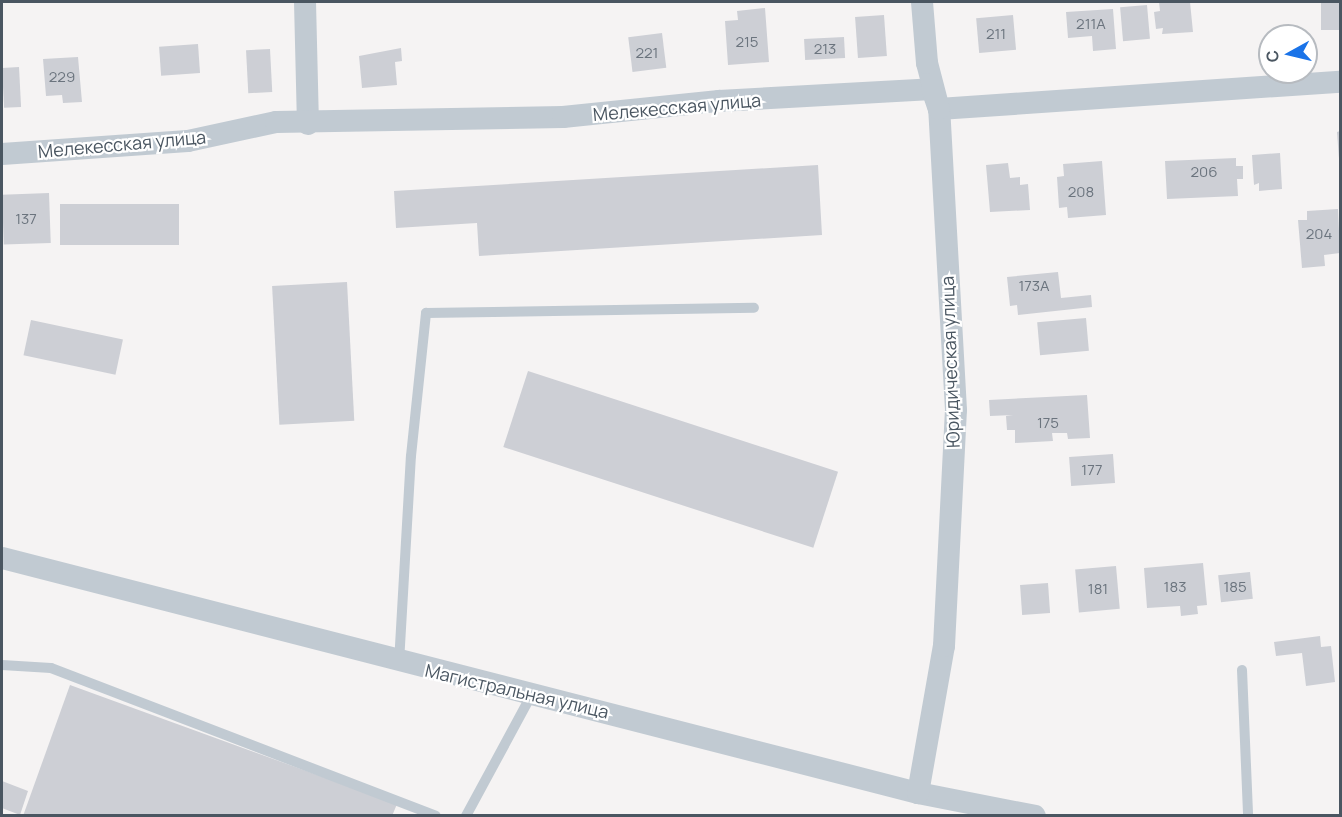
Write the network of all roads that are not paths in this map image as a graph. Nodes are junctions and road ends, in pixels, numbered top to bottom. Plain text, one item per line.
1 (305, 2) edge
2 (922, 2) edge
3 (1341, 82) edge
4 (935, 99) junction
5 (308, 124) junction
6 (2, 154) edge
7 (754, 308) dead end
8 (2, 558) edge
9 (399, 663) junction
10 (2, 665) edge
11 (1242, 670) dead end
12 (533, 692) junction
13 (918, 793) junction
14 (436, 816) edge
15 (466, 816) edge
16 (1035, 816) edge
17 (1248, 816) edge

1 - 5 street
2 - 4 street, Юридическая улица
3 - 4 street, Мелекесская улица
4 - 5 street, Мелекесская улица
4 - 13 street, Юридическая улица
5 - 6 street, Мелекесская улица
7 - 9 lane
8 - 9 street, Магистральная улица
9 - 12 street, Магистральная улица
10 - 14 lane
11 - 17 lane
12 - 13 street, Магистральная улица
12 - 15 lane
13 - 16 street, Магистральная улица

